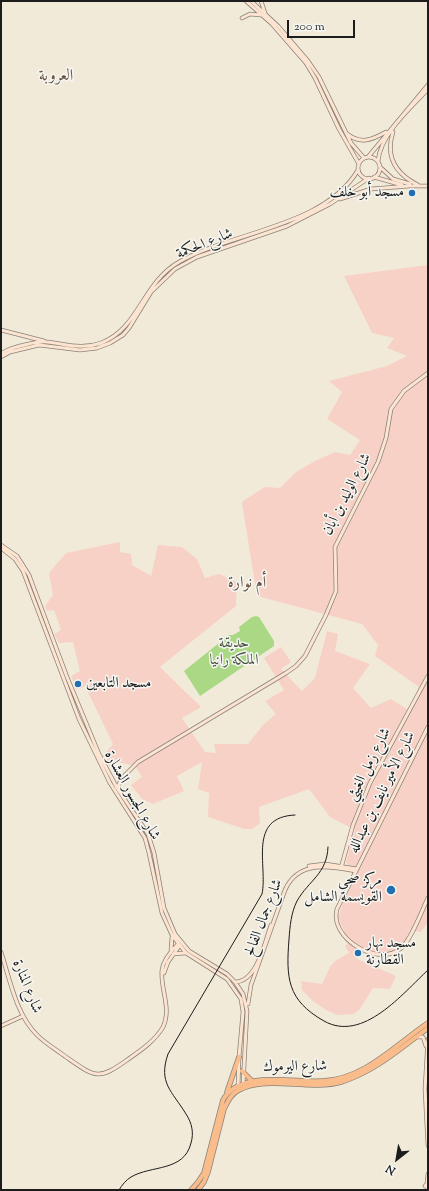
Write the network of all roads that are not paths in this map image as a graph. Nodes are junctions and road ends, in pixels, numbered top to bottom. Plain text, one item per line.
1 (261, 1) edge
2 (248, 2) edge
3 (264, 15) junction
4 (242, 18) dead end
5 (428, 85) edge
6 (428, 89) edge
7 (394, 129) junction
8 (344, 131) junction
9 (388, 131) junction
10 (366, 157) junction
11 (378, 161) junction
12 (359, 164) junction
13 (380, 167) junction
14 (358, 170) junction
15 (374, 177) junction
16 (368, 178) junction
17 (409, 186) junction
18 (420, 186) junction
19 (428, 186) edge
20 (335, 201) junction
21 (1, 330) edge
22 (46, 342) junction
23 (1, 354) edge
24 (1, 357) edge
25 (428, 373) edge
26 (1, 545) edge
27 (1, 548) edge
28 (428, 676) edge
29 (428, 727) edge
30 (98, 755) junction
31 (122, 778) junction
32 (112, 780) junction
33 (117, 788) junction
34 (341, 867) junction
35 (346, 869) junction
36 (357, 870) junction
37 (353, 877) junction
38 (428, 898) edge
39 (172, 936) junction
40 (180, 944) junction
41 (1, 952) edge
42 (186, 953) junction
43 (172, 954) junction
44 (235, 982) junction
45 (247, 1007) junction
46 (23, 1016) junction
47 (428, 1023) edge
48 (1, 1026) edge
49 (428, 1028) edge
50 (415, 1038) junction
51 (428, 1039) edge
52 (426, 1048) junction
53 (239, 1057) junction
54 (242, 1071) junction
55 (252, 1081) junction
56 (240, 1084) junction
57 (241, 1089) junction
58 (227, 1094) junction
59 (428, 1146) edge
60 (428, 1174) edge
61 (428, 1183) edge
62 (427, 1188) edge
63 (191, 1190) edge
64 (198, 1190) edge

1 - 3 street
2 - 3 street
3 - 4 street
3 - 8 street
3 - 12 street
5 - 9 street
6 - 7 street
7 - 11 street
7 - 18 street
8 - 9 street
8 - 10 street
9 - 10 street
10 - 11 street
10 - 12 street
11 - 13 street
12 - 14 street
13 - 15 street
13 - 18 street
14 - 16 street
14 - 22 street, شارع الحكمة
15 - 16 street
15 - 17 street
16 - 20 street, شارع الحكمة
17 - 18 street
17 - 20 street
18 - 19 street
20 - 24 street, شارع الحكمة
21 - 22 street
22 - 23 street, شارع الحكمة
25 - 31 street, شارع الوليد بن أبان
26 - 30 street, شارع الجسور العشارة
27 - 30 street, شارع الجسور العشارة
28 - 34 street, شارع زمل الغيثي
29 - 36 street, شارع الأمير نايف بن عبدالله
30 - 32 street, شارع الجسور العشارة
30 - 39 street, شارع الجسور العشارة
31 - 32 street
31 - 33 street, شارع الوليد بن أبان
32 - 33 street, شارع الجسور العشارة
33 - 40 street, شارع الجسور العشارة
34 - 35 street, شارع جمال الفالح
34 - 36 street, شارع جمال الفالح
34 - 44 street, شارع جمال الفالح
34 - 45 street, شارع جمال الفالح
35 - 36 street, شارع جمال الفالح
35 - 37 street
36 - 37 street, شارع الأمير نايف بن عبدالله
37 - 38 street, شارع الأمير نايف بن عبدالله
39 - 40 street, شارع الجسور العشارة
39 - 43 street
40 - 42 street, شارع الجسور العشارة
40 - 43 street
40 - 44 street, شارع الجسور العشارة
41 - 46 street, شارع المنارة
42 - 43 street
42 - 53 street, شارع الجسور العشارة
43 - 46 street, شارع المنارة
44 - 45 street, شارع الجسور العشارة
45 - 54 street, شارع الجسور العشارة
46 - 48 street
47 - 55 highway, شارع اليرموك
49 - 50 highway, شارع اليرموك
50 - 52 street
50 - 57 highway, شارع اليرموك
51 - 52 street
52 - 59 street
53 - 56 street, شارع الجسور العشارة
53 - 58 highway
54 - 55 highway
54 - 56 street, شارع الجسور العشارة
55 - 56 highway, شارع اليرموك
56 - 57 street, شارع اليرموك
56 - 58 highway
57 - 64 highway
58 - 63 highway
60 - 61 street
61 - 62 street

